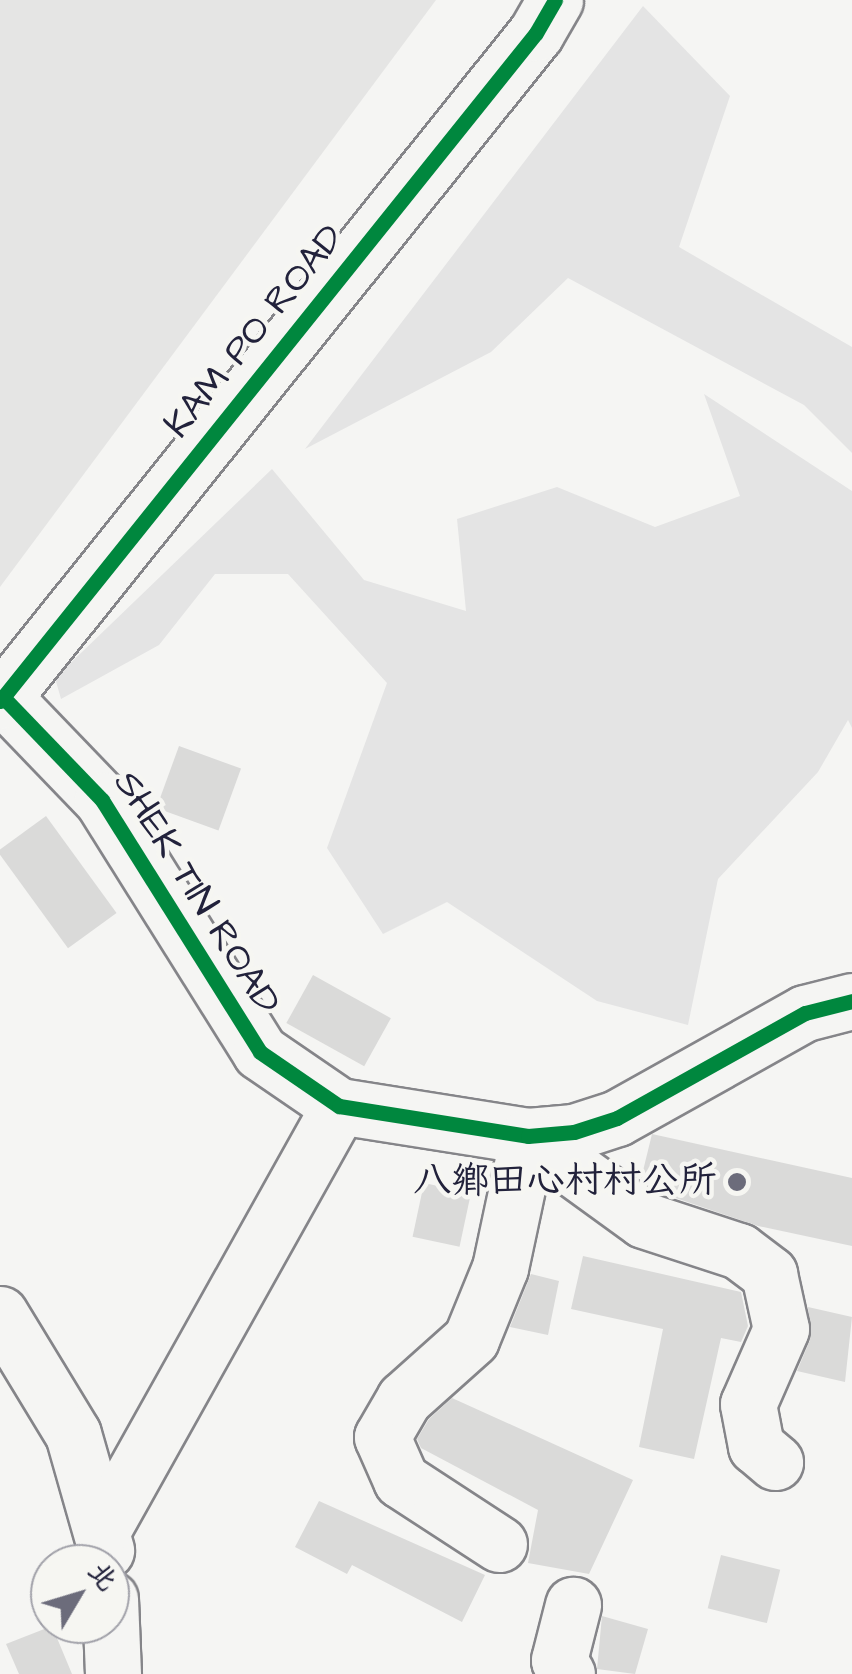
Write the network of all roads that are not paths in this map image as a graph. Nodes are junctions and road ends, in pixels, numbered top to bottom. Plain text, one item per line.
1 (554, 0) edge
2 (2, 699) edge
3 (852, 1001) edge
4 (339, 1106) junction
5 (528, 1136) junction
6 (0, 1314) edge
7 (775, 1462) dead end
8 (105, 1544) edge
9 (106, 1544) edge
10 (499, 1544) dead end
11 (573, 1605) dead end
12 (112, 1644) edge
13 (113, 1674) edge
14 (567, 1674) edge

1 - 2 street, KAM PO ROAD
2 - 4 street, SHEK TIN ROAD
3 - 5 street, SHEK TIN ROAD
4 - 5 street, SHEK TIN ROAD
4 - 9 street
5 - 7 street
5 - 10 street
6 - 8 street
11 - 14 street
12 - 13 street

